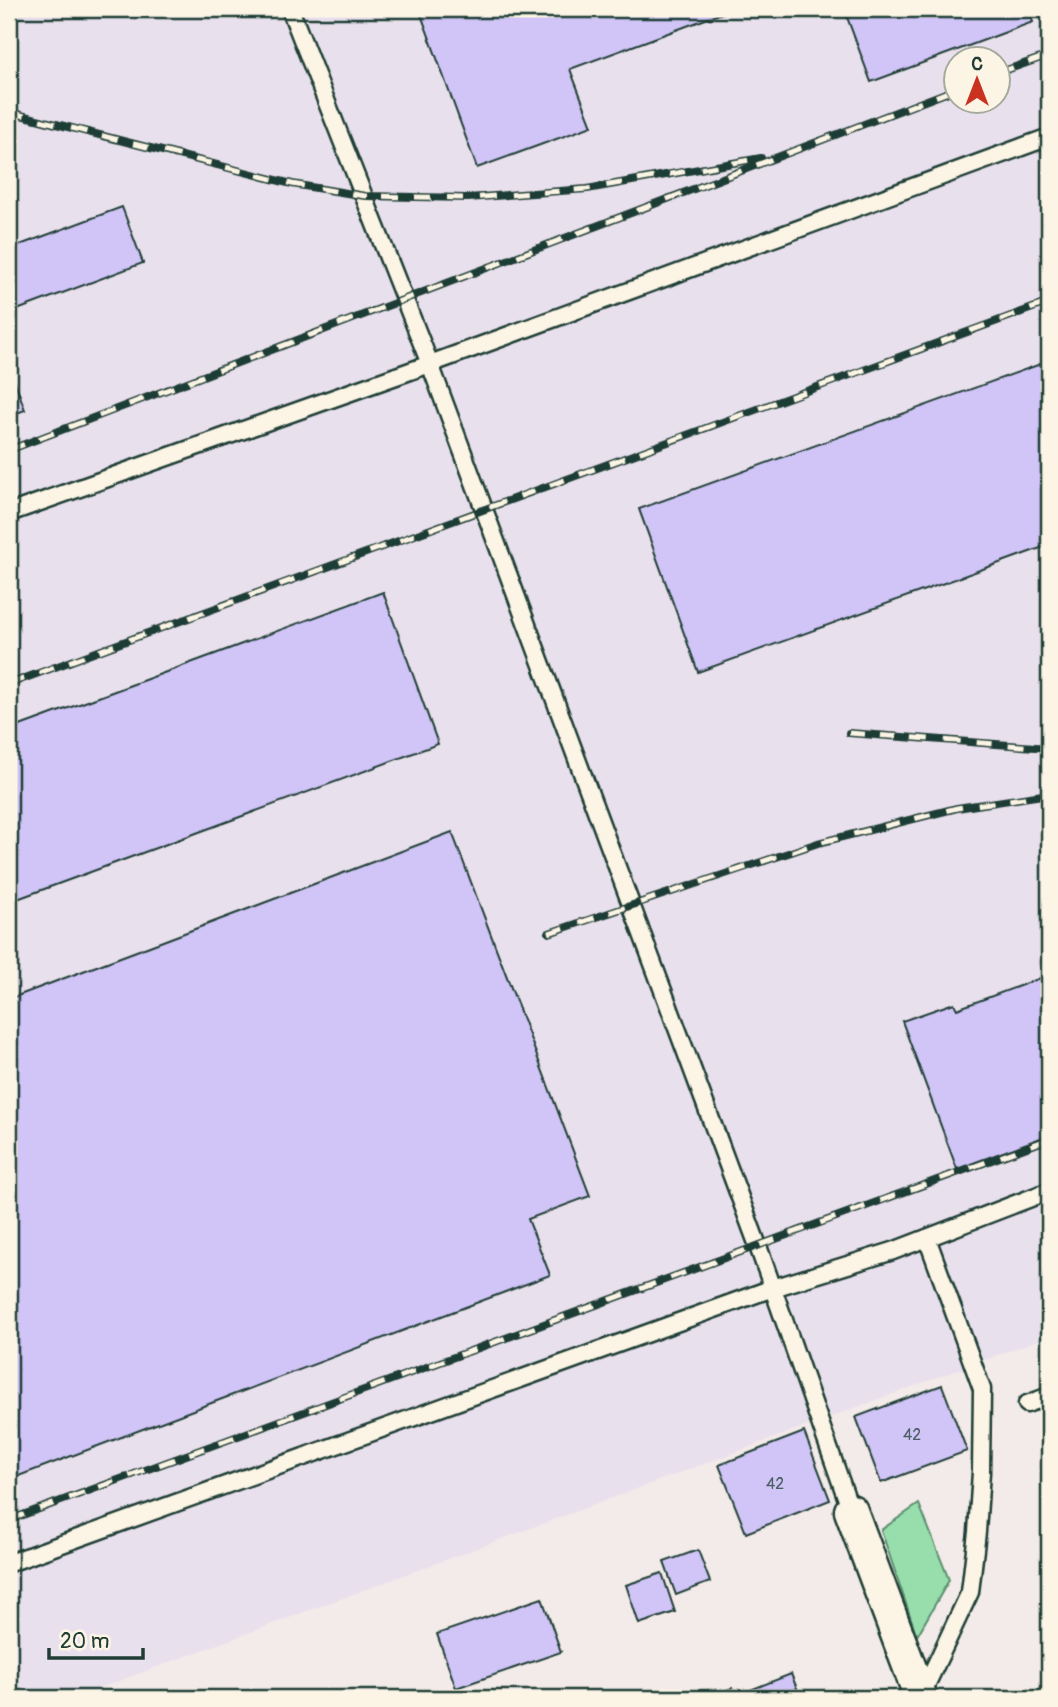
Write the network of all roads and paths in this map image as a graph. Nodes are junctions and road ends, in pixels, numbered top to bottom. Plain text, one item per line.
1 (290, 9) edge
2 (1049, 137) edge
3 (430, 363) junction
4 (9, 513) edge
5 (1049, 1191) edge
6 (927, 1238) junction
7 (773, 1288) junction
8 (1049, 1396) edge
9 (1027, 1404) dead end
10 (851, 1511) joint
11 (9, 1563) edge
12 (920, 1698) edge

1 - 3 lane
2 - 3 lane
3 - 4 lane
3 - 7 lane
5 - 6 lane
6 - 7 lane
6 - 12 lane
7 - 10 lane
7 - 11 lane
8 - 9 lane
10 - 12 street

